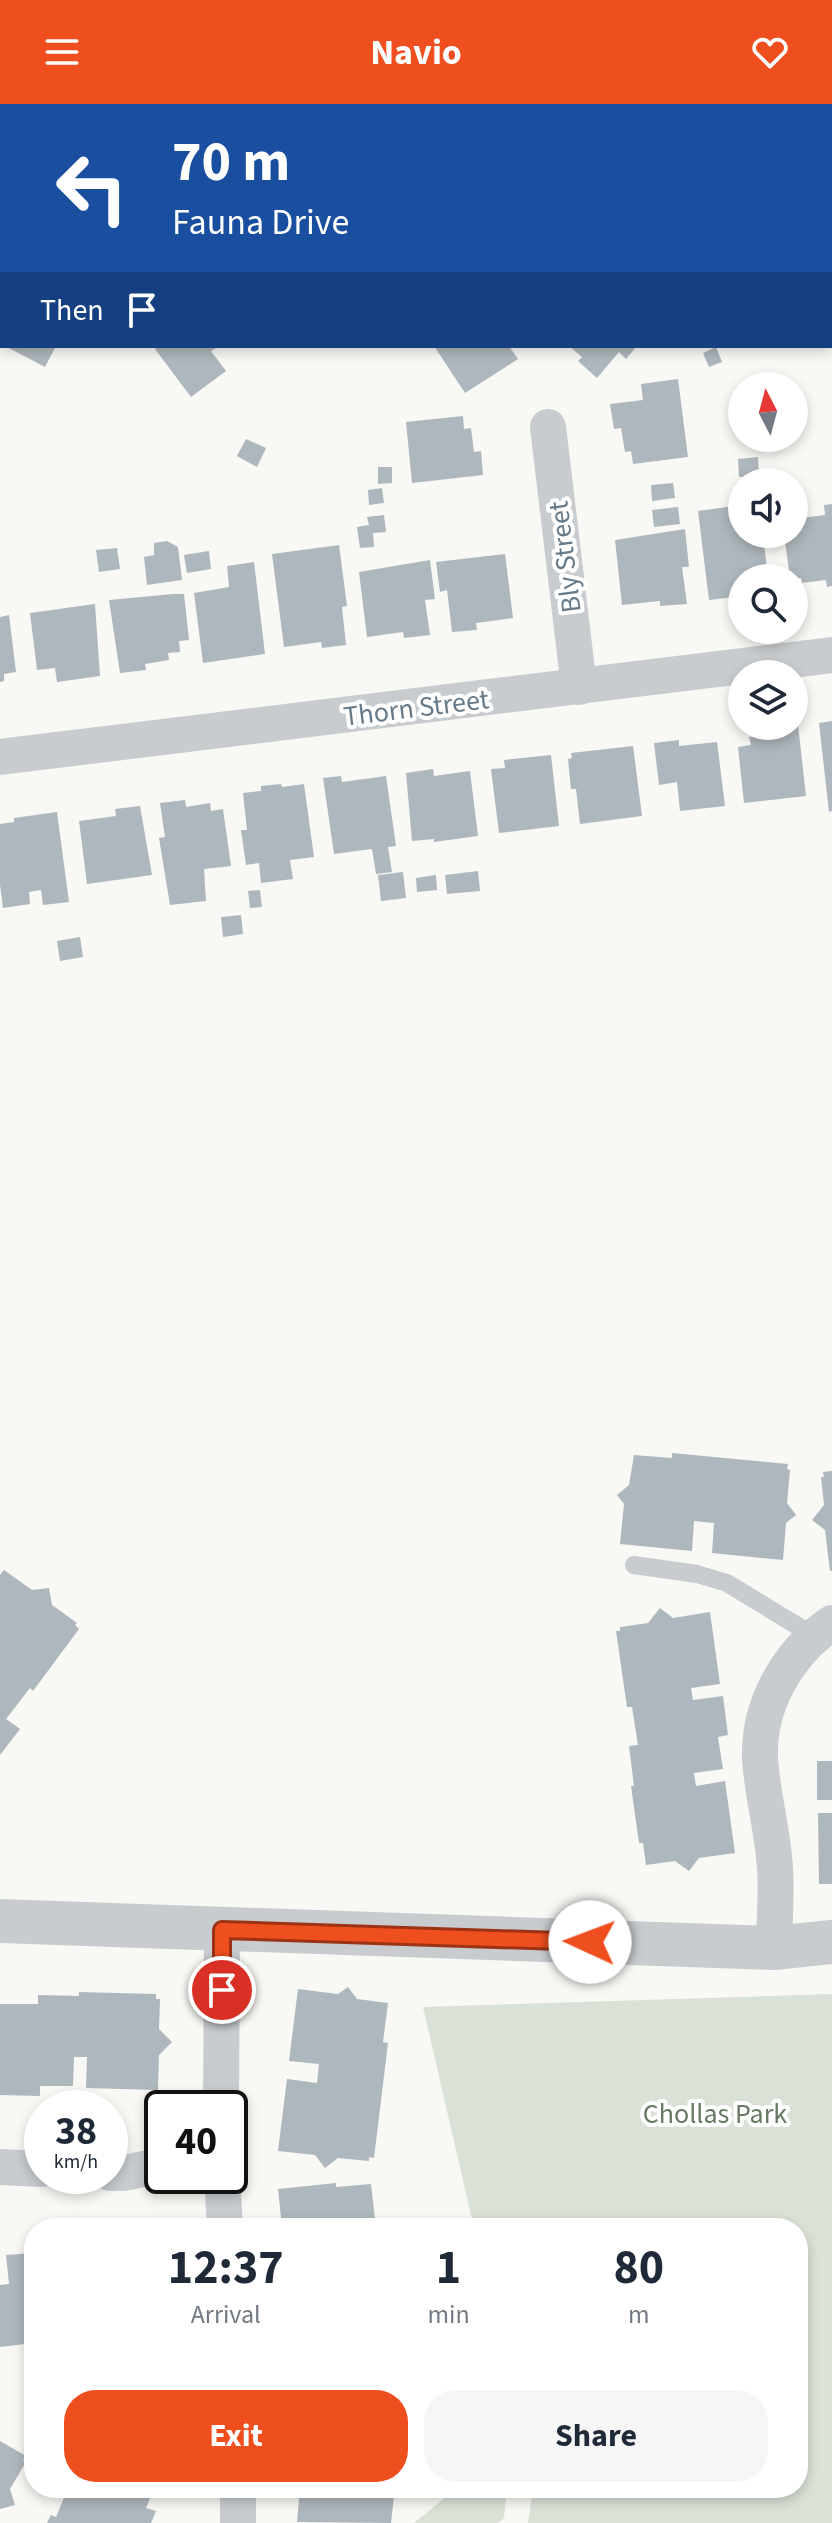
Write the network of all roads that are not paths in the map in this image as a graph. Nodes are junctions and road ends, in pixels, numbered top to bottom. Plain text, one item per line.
1 (548, 427) dead end
2 (832, 655) edge
3 (579, 687) junction
4 (0, 757) edge
5 (634, 1565) dead end
6 (823, 1630) edge
7 (0, 1921) edge
8 (222, 1930) junction
9 (832, 1942) edge
10 (774, 1948) junction
11 (221, 2090) edge
12 (0, 2167) edge
13 (24, 2168) edge
14 (223, 2194) edge
15 (224, 2218) edge
16 (238, 2498) edge
17 (238, 2523) edge

1 - 3 street, Bly Street
2 - 3 street, Thorn Street
3 - 4 street, Thorn Street
5 - 6 lane
6 - 10 street
7 - 8 street
8 - 10 street
8 - 11 street
9 - 10 street
12 - 13 street
14 - 15 street
16 - 17 street

